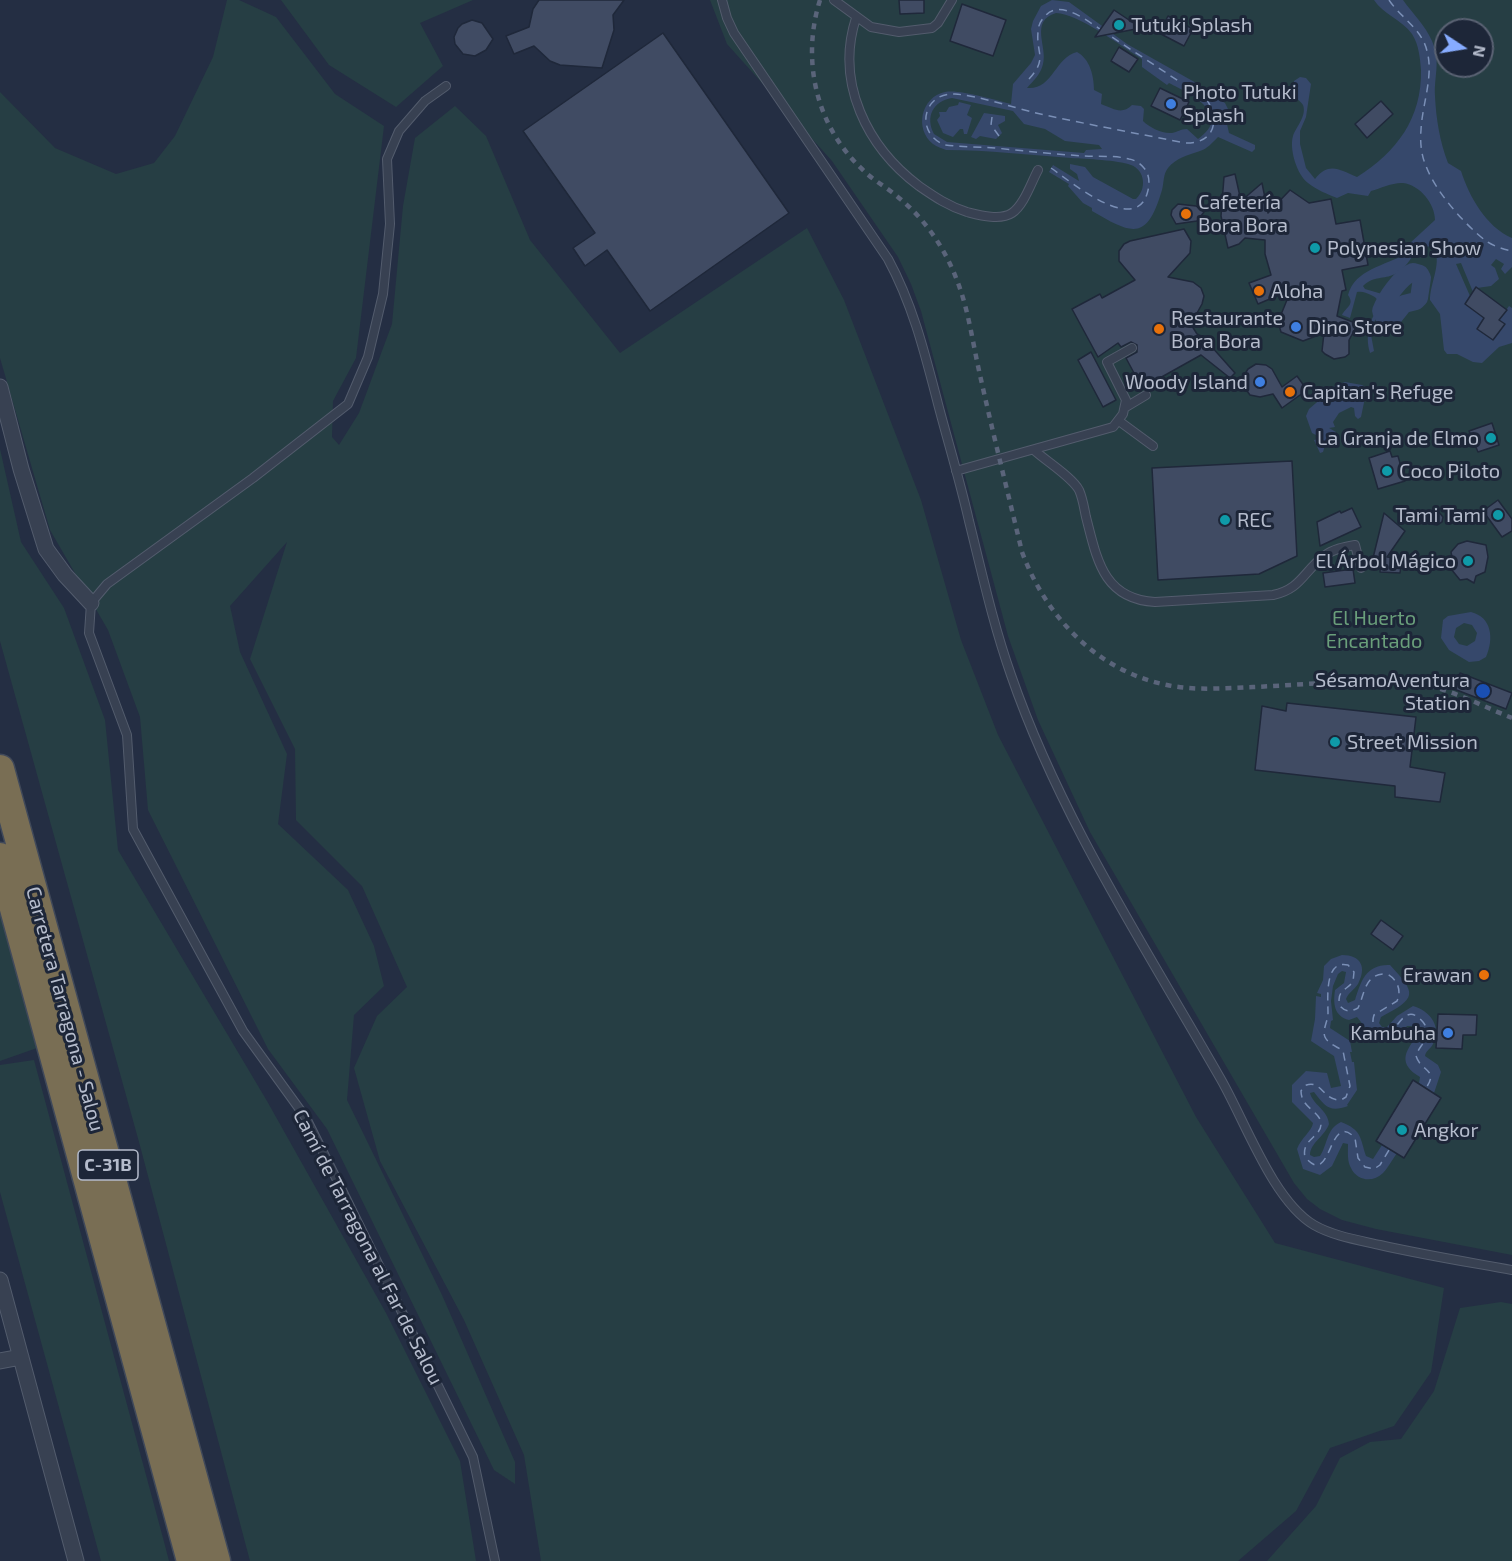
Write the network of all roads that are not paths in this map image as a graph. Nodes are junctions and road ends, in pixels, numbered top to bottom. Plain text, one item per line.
1 (722, 0) edge
2 (834, 0) edge
3 (952, 0) edge
4 (856, 18) junction
5 (446, 86) dead end
6 (1038, 170) dead end
7 (1132, 348) dead end
8 (0, 387) edge
9 (1146, 395) dead end
10 (1126, 407) junction
11 (1119, 421) junction
12 (1153, 446) dead end
13 (1034, 450) junction
14 (956, 471) junction
15 (1360, 568) dead end
16 (91, 603) junction
17 (0, 769) edge
18 (0, 857) edge
19 (1512, 1270) edge
20 (0, 1280) edge
21 (21, 1356) junction
22 (0, 1361) edge
23 (76, 1561) edge
24 (191, 1561) edge
25 (216, 1561) edge
26 (495, 1561) edge

1 - 14 lane
2 - 4 lane
3 - 4 lane
4 - 6 lane
5 - 16 lane
7 - 10 lane
8 - 16 street
9 - 10 lane
10 - 11 lane
11 - 12 lane
11 - 13 lane
13 - 14 lane
13 - 15 lane
14 - 19 lane
16 - 26 lane, Camí de Tarragona al Far de Salou
17 - 25 highway, Carretera Tarragona - Salou / C-31B
18 - 24 highway, Carretera Tarragona - Salou / C-31B
20 - 21 street
21 - 22 street
21 - 23 street

